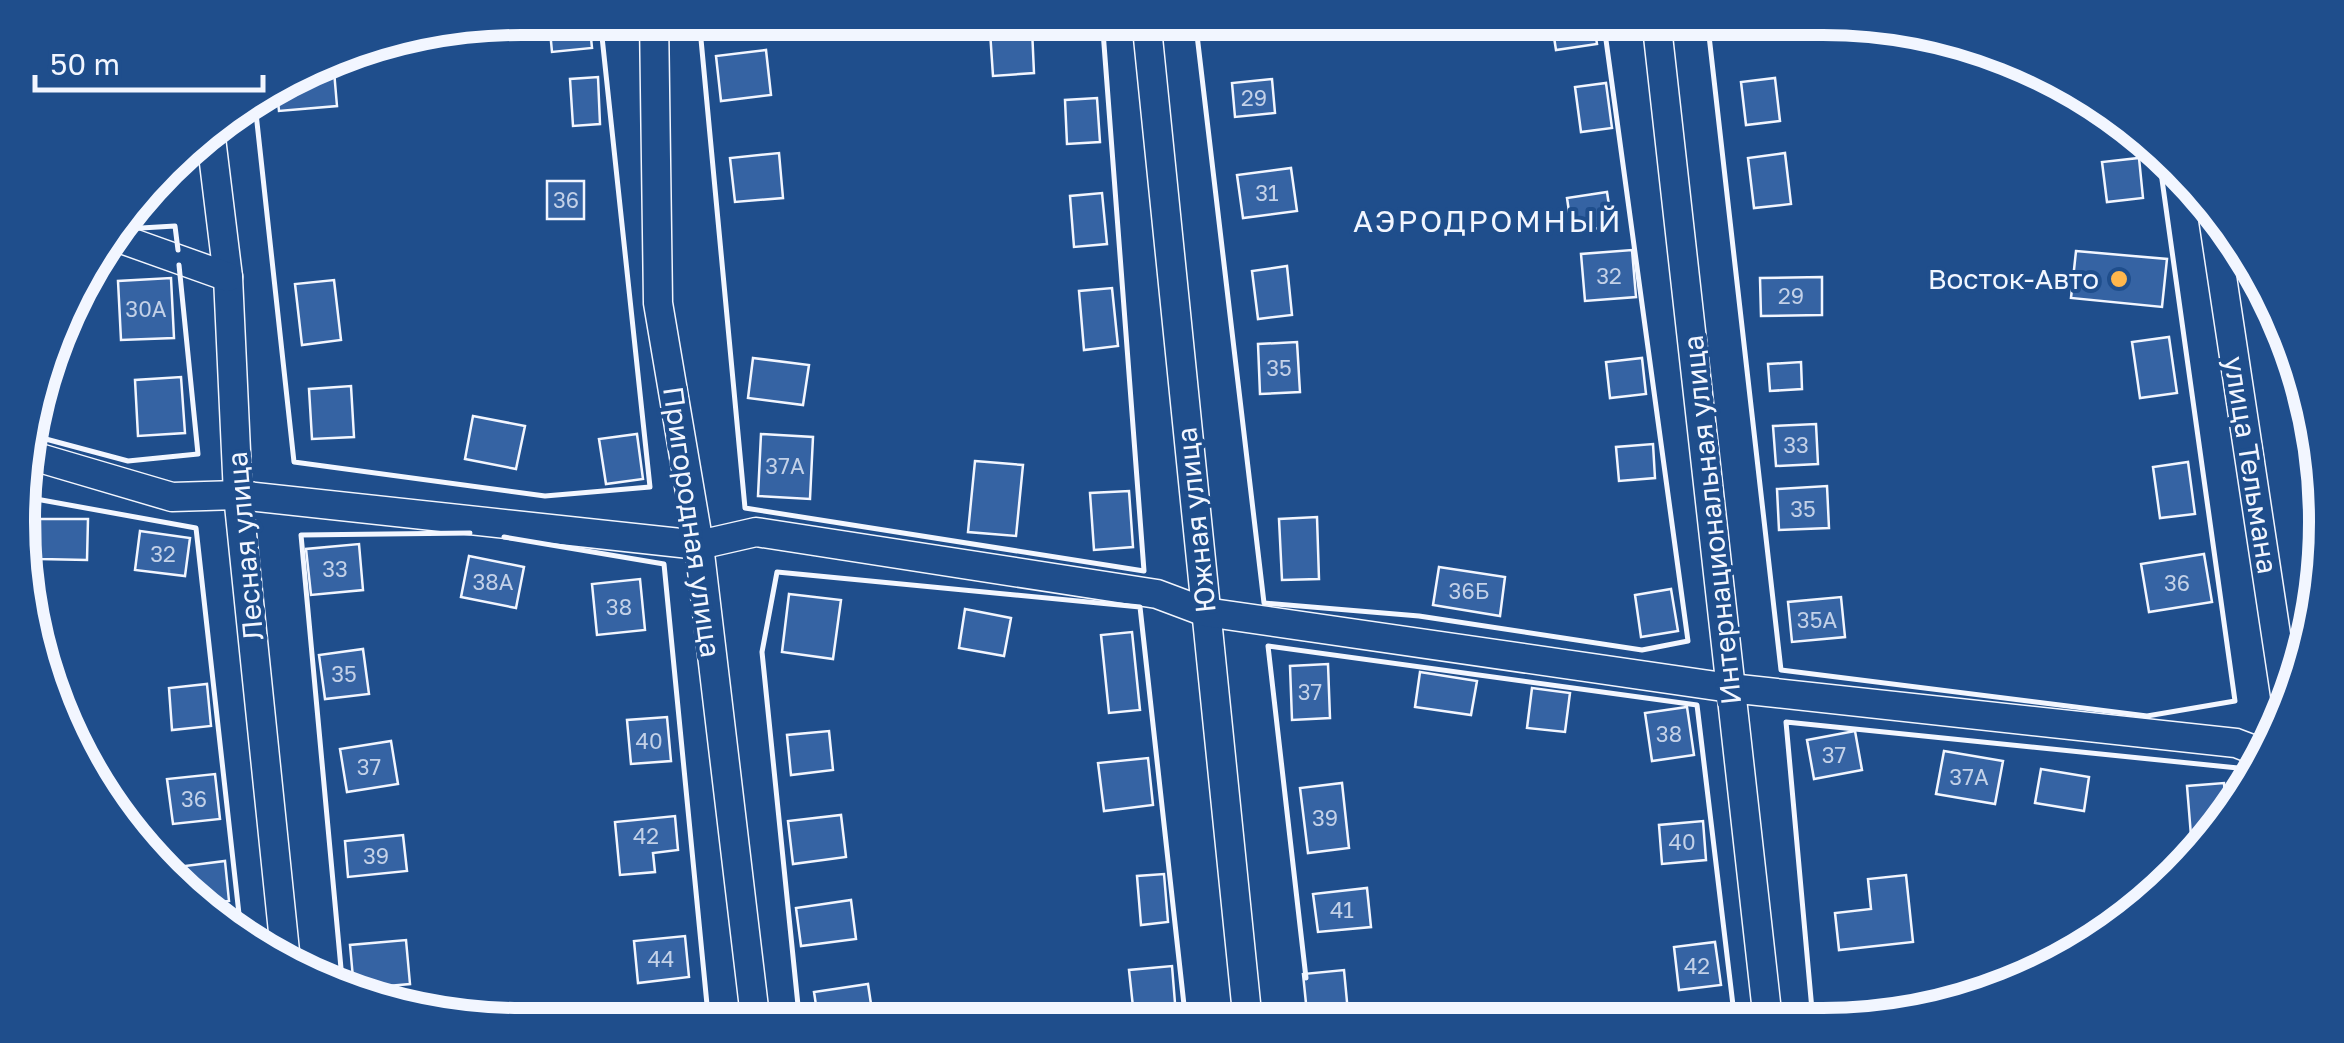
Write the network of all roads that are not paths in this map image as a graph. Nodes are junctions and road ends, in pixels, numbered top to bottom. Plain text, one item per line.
1 (654, 35) edge
2 (1148, 35) edge
3 (1658, 35) edge
4 (212, 147) edge
5 (2216, 236) edge
6 (125, 240) edge
7 (228, 277) junction
8 (39, 458) edge
9 (238, 495) junction
10 (699, 545) junction
11 (1205, 612) junction
12 (2283, 679) edge
13 (1730, 688) junction
14 (2253, 749) edge
15 (285, 946) edge
16 (754, 1008) edge
17 (1246, 1008) edge
18 (1766, 1008) edge

1 - 10 street, Пригородная улица
2 - 11 street, Южная улица
3 - 13 street, Интернациональная улица
4 - 7 street, Лесная улица
5 - 12 street, улица Тельмана
6 - 7 street
7 - 9 street, Лесная улица
8 - 9 street
9 - 10 street
9 - 15 street, Лесная улица
10 - 11 street
10 - 16 street, Пригородная улица
11 - 13 street
11 - 17 street, Южная улица
13 - 14 street
13 - 18 street, Интернациональная улица

